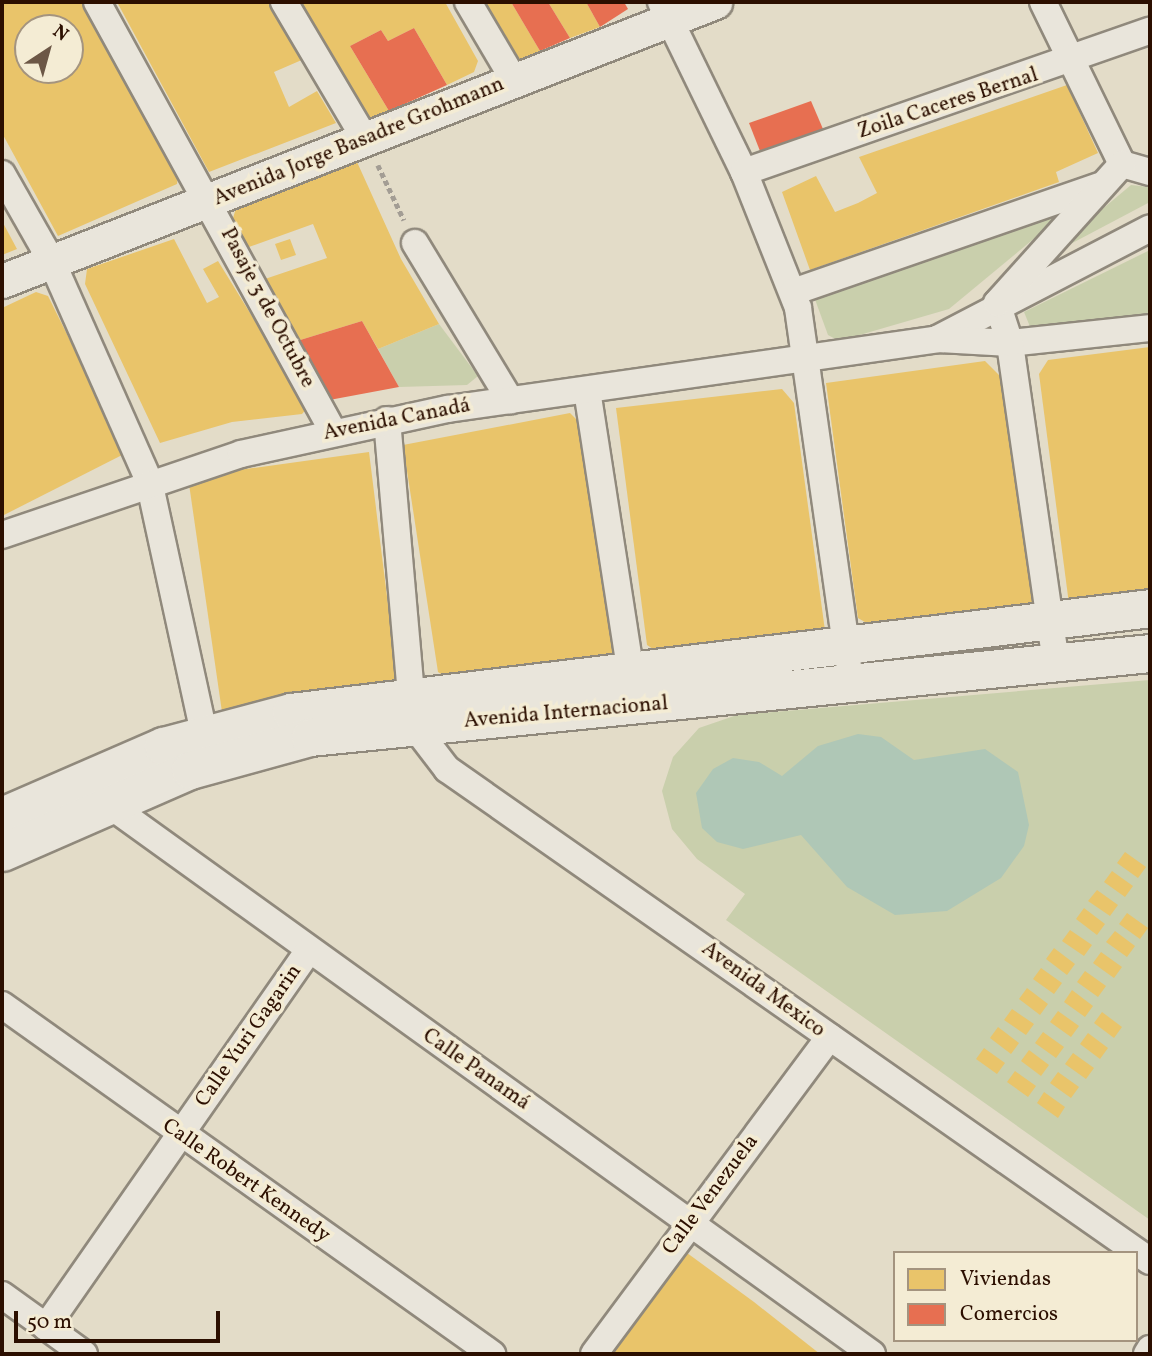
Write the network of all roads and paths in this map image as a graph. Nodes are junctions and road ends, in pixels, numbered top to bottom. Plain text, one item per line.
1 (97, 2) edge
2 (285, 2) edge
3 (468, 2) edge
4 (715, 2) edge
5 (1042, 2) edge
6 (666, 10) edge
7 (1150, 31) edge
8 (1071, 63) junction
9 (513, 80) junction
10 (365, 139) junction
11 (744, 172) junction
12 (1150, 172) edge
13 (1115, 173) junction
14 (2, 174) edge
15 (211, 202) junction
16 (1150, 228) edge
17 (415, 243) joint
18 (52, 262) junction
19 (2, 281) edge
20 (793, 292) junction
21 (997, 303) junction
22 (1150, 328) edge
23 (937, 339) junction
24 (1010, 343) junction
25 (804, 362) junction
26 (587, 390) junction
27 (510, 400) junction
28 (387, 420) junction
29 (333, 431) junction
30 (149, 481) junction
31 (2, 535) edge
32 (1150, 608) edge
33 (1053, 618) junction
34 (846, 645) junction
35 (1150, 653) edge
36 (1056, 663) junction
37 (631, 673) junction
38 (851, 686) junction
39 (413, 709) junction
40 (636, 709) junction
41 (204, 733) junction
42 (234, 756) junction
43 (95, 793) junction
44 (2, 816) edge
45 (2, 852) edge
46 (308, 951) junction
47 (2, 1005) edge
48 (829, 1037) junction
49 (179, 1135) junction
50 (689, 1223) junction
51 (1136, 1251) edge
52 (2, 1296) edge
53 (46, 1327) junction
54 (1150, 1349) edge
55 (84, 1354) edge
56 (492, 1354) edge
57 (594, 1354) edge
58 (872, 1354) edge
59 (1147, 1354) edge

1 - 15 street, Pasaje 3 de Octubre
2 - 10 street
3 - 9 street
4 - 6 street, Avenida Jorge Basadre Grohmann
5 - 8 street
6 - 9 street, Avenida Jorge Basadre Grohmann
6 - 11 street
7 - 8 street, Zoila Caceres Bernal
8 - 11 street, Zoila Caceres Bernal
8 - 13 street
9 - 10 street, Avenida Jorge Basadre Grohmann
10 - 15 street, Avenida Jorge Basadre Grohmann
10 - 17 path
11 - 20 street
12 - 13 street
13 - 20 street
13 - 21 street
14 - 18 street
15 - 18 street, Avenida Jorge Basadre Grohmann
15 - 29 street, Pasaje 3 de Octubre
16 - 21 street
17 - 27 street
18 - 19 street, Avenida Jorge Basadre Grohmann
18 - 30 street
20 - 25 street
21 - 23 street
21 - 24 street
22 - 24 street
23 - 24 street
23 - 25 street, Avenida Canadá
24 - 33 street
25 - 26 street, Avenida Canadá
25 - 34 street
26 - 27 street, Avenida Canadá
26 - 37 street
27 - 28 street, Avenida Canadá
28 - 29 street, Avenida Canadá
28 - 39 street
29 - 30 street, Avenida Canadá
30 - 31 street, Avenida Canadá
30 - 41 street
32 - 33 main road, Avenida Internacional
33 - 34 main road, Avenida Internacional
33 - 36 street
34 - 37 main road, Avenida Internacional
34 - 38 street
35 - 36 main road, Avenida Internacional
36 - 38 main road, Avenida Internacional
37 - 39 main road, Avenida Internacional
37 - 40 street
38 - 40 main road, Avenida Internacional
39 - 40 main road, Avenida Internacional
39 - 41 main road, Avenida Internacional
39 - 42 main road, Avenida Internacional
39 - 48 street, Avenida Mexico
41 - 42 street
41 - 43 main road, Avenida Internacional
42 - 43 main road, Avenida Internacional
43 - 44 main road, Avenida Internacional
43 - 45 main road, Avenida Internacional
43 - 46 street, Calle Panamá
46 - 49 street, Calle Yuri Gagarin
46 - 50 street, Calle Panamá
47 - 49 street, Calle Robert Kennedy
48 - 50 street, Calle Venezuela
48 - 51 street, Avenida Mexico
49 - 53 street, Calle Yuri Gagarin
49 - 56 street, Calle Robert Kennedy
50 - 57 street, Calle Venezuela
50 - 58 street, Calle Panamá
52 - 53 street
53 - 55 street
54 - 59 street

